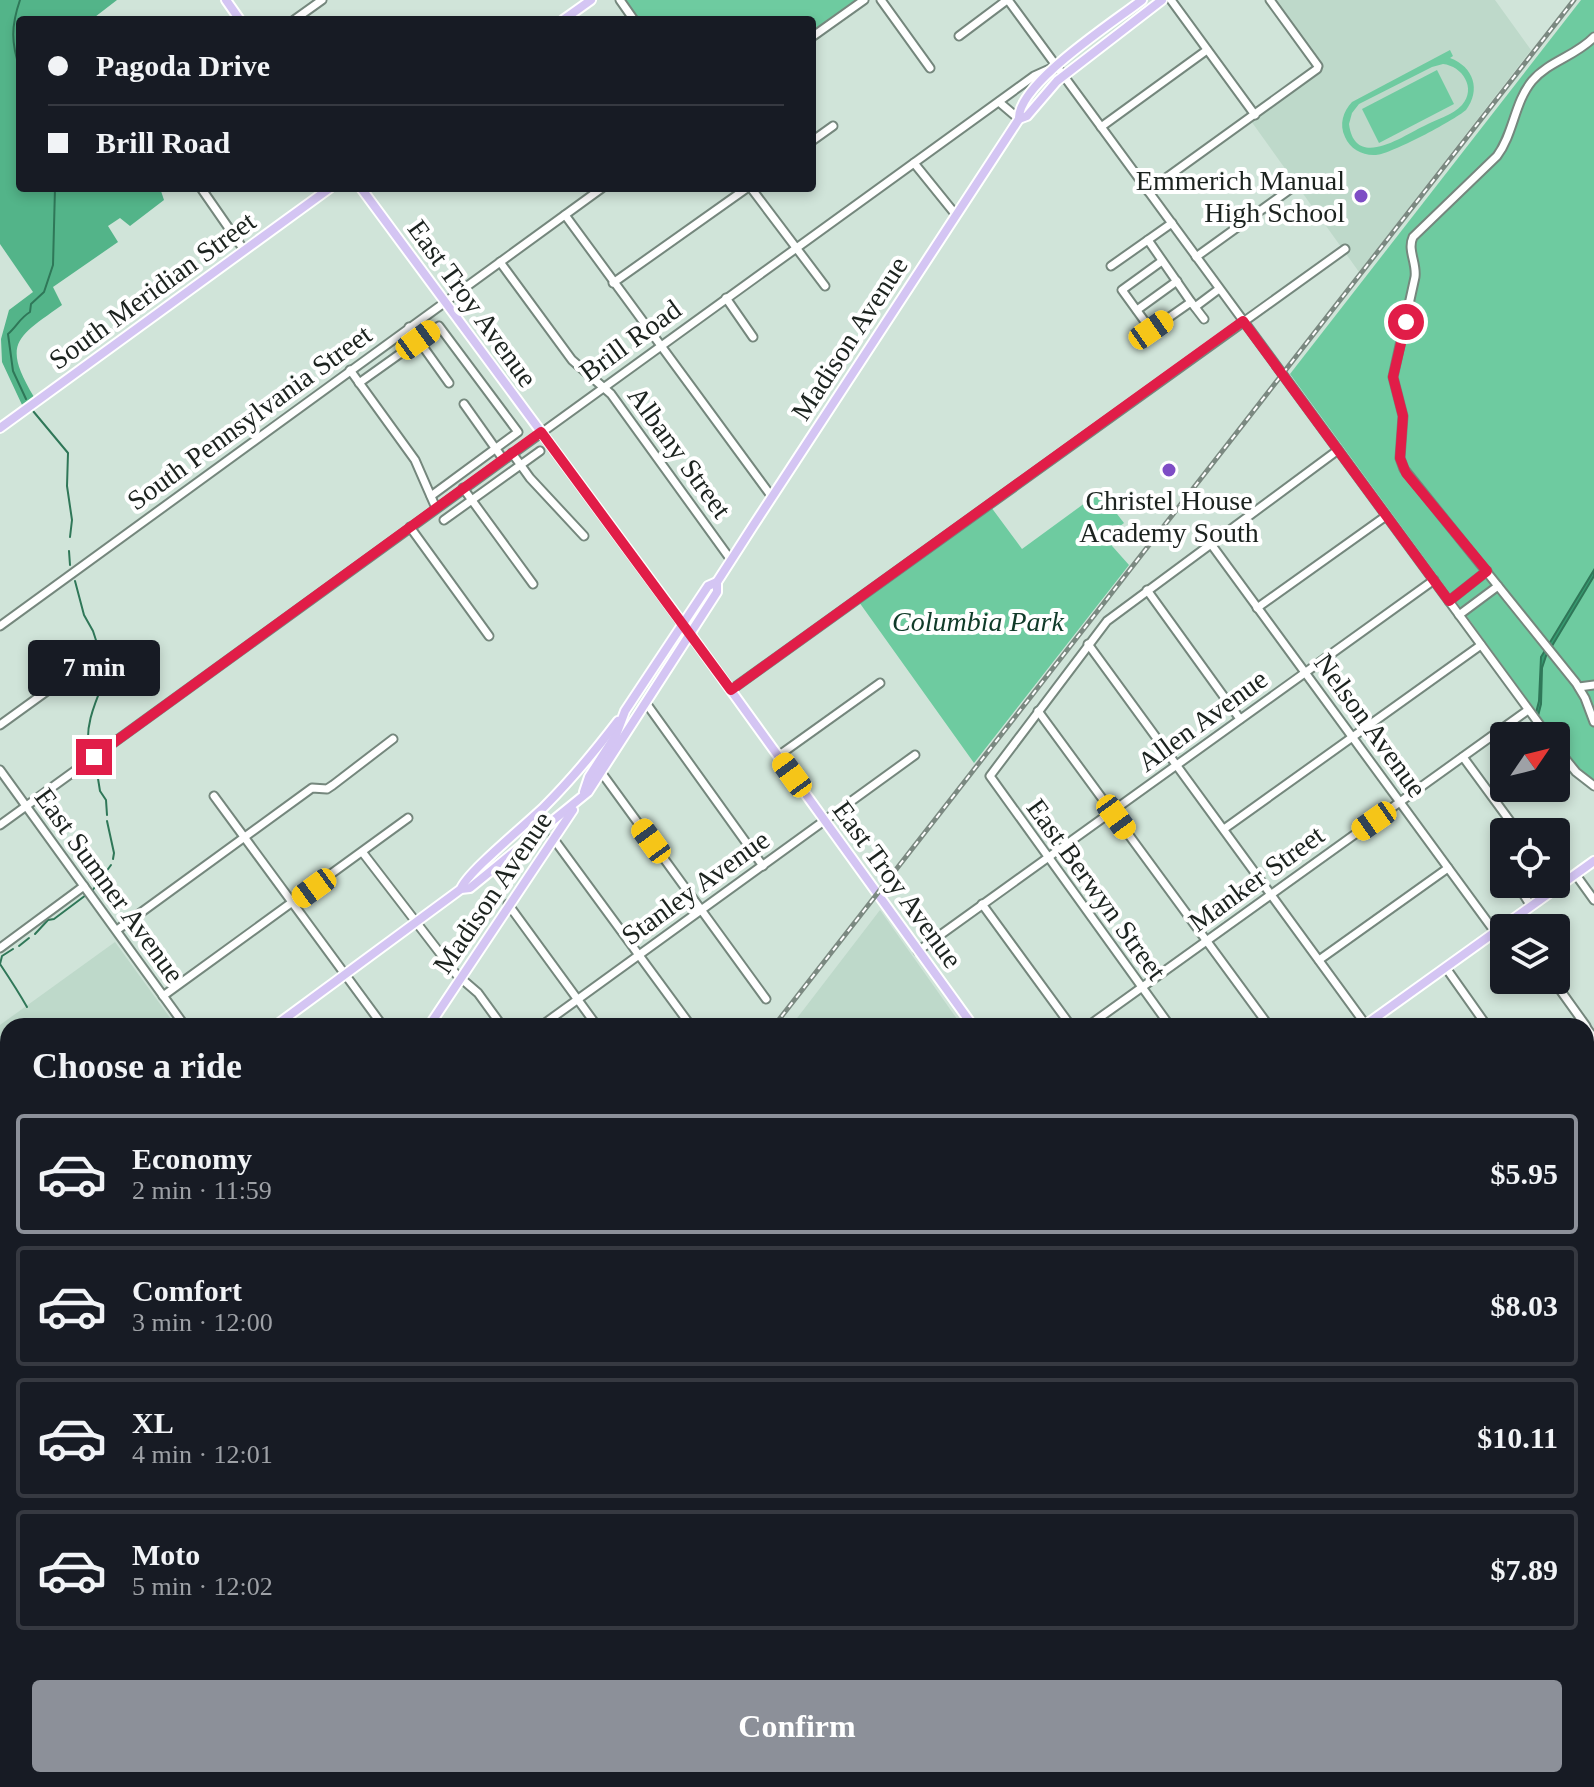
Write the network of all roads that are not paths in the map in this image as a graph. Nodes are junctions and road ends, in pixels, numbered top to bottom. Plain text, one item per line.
1 (322, 0) edge
2 (591, 0) edge
3 (864, 0) edge
4 (881, 0) edge
5 (1007, 0) edge
6 (1142, 0) edge
7 (1162, 0) edge
8 (1171, 0) edge
9 (1270, 0) edge
10 (300, 16) edge
11 (569, 16) edge
12 (816, 34) edge
13 (959, 36) dead end
14 (1593, 39) edge
15 (1207, 50) junction
16 (1056, 66) junction
17 (930, 68) dead end
18 (1064, 76) junction
19 (999, 102) junction
20 (1255, 115) junction
21 (1019, 119) junction
22 (833, 126) dead end
23 (1101, 127) junction
24 (816, 138) edge
25 (914, 163) junction
26 (1296, 185) dead end
27 (1148, 191) junction
28 (204, 192) edge
29 (324, 192) edge
30 (364, 192) edge
31 (597, 192) edge
32 (743, 192) edge
33 (752, 192) edge
34 (565, 215) junction
35 (956, 215) junction
36 (1172, 223) junction
37 (1148, 240) junction
38 (797, 247) junction
39 (1345, 249) dead end
40 (244, 250) junction
41 (1196, 257) junction
42 (1162, 261) junction
43 (500, 262) junction
44 (1111, 266) dead end
45 (1177, 281) junction
46 (613, 283) junction
47 (825, 286) dead end
48 (1219, 289) junction
49 (726, 298) junction
50 (444, 301) junction
51 (1193, 304) junction
52 (1137, 310) junction
53 (1204, 319) dead end
54 (1243, 321) junction
55 (409, 327) junction
56 (753, 337) dead end
57 (418, 340) junction
58 (660, 345) junction
59 (350, 370) junction
60 (359, 383) junction
61 (449, 383) dead end
62 (602, 387) junction
63 (464, 404) dead end
64 (2, 424) edge
65 (541, 432) junction
66 (496, 448) junction
67 (1338, 450) junction
68 (540, 451) dead end
69 (512, 453) junction
70 (503, 459) junction
71 (521, 465) junction
72 (463, 488) junction
73 (431, 496) junction
74 (772, 497) junction
75 (472, 500) junction
76 (436, 508) junction
77 (1386, 516) junction
78 (444, 520) dead end
79 (410, 527) junction
80 (584, 536) dead end
81 (1211, 544) junction
82 (731, 560) junction
83 (1487, 571) junction
84 (1434, 580) junction
85 (717, 582) junction
86 (533, 584) dead end
87 (1498, 586) junction
88 (1147, 590) junction
89 (1449, 601) junction
90 (1257, 608) junction
91 (1459, 615) junction
92 (683, 624) junction
93 (0, 626) edge
94 (690, 634) junction
95 (489, 636) dead end
96 (1088, 644) junction
97 (1481, 645) junction
98 (1305, 673) junction
99 (65, 678) dead end
100 (880, 683) dead end
101 (1594, 685) edge
102 (1579, 687) junction
103 (731, 690) junction
104 (646, 703) junction
105 (625, 711) junction
106 (1038, 711) junction
107 (1530, 712) junction
108 (1240, 719) junction
109 (1537, 722) edge
110 (1594, 722) edge
111 (0, 725) edge
112 (1352, 737) junction
113 (393, 739) dead end
114 (915, 755) dead end
115 (778, 756) junction
116 (1463, 757) junction
117 (1570, 764) edge
118 (1176, 765) junction
119 (0, 770) edge
120 (601, 772) junction
121 (1594, 786) edge
122 (214, 796) dead end
123 (581, 798) junction
124 (1400, 802) junction
125 (26, 806) junction
126 (1112, 812) junction
127 (408, 818) dead end
128 (1508, 818) edge
129 (825, 821) junction
130 (0, 825) edge
131 (1224, 829) junction
132 (245, 837) junction
133 (553, 838) junction
134 (363, 853) junction
135 (1048, 858) junction
136 (1594, 861) edge
137 (763, 866) junction
138 (1448, 868) junction
139 (1576, 875) junction
140 (84, 886) junction
141 (461, 889) junction
142 (1271, 894) junction
143 (1527, 898) edge
144 (1594, 900) edge
145 (293, 904) junction
146 (508, 904) junction
147 (982, 904) junction
148 (1533, 905) junction
149 (701, 910) junction
150 (1524, 914) edge
151 (416, 924) junction
152 (1490, 925) edge
153 (117, 930) junction
154 (1490, 936) edge
155 (1207, 941) junction
156 (0, 948) edge
157 (918, 951) junction
158 (639, 954) junction
159 (1319, 960) junction
160 (1446, 968) junction
161 (346, 975) junction
162 (461, 978) junction
163 (1142, 987) junction
164 (1563, 994) edge
165 (163, 996) junction
166 (577, 999) junction
167 (766, 999) dead end
168 (179, 1018) edge
169 (286, 1018) edge
170 (377, 1018) edge
171 (434, 1018) edge
172 (496, 1018) edge
173 (552, 1018) edge
174 (591, 1018) edge
175 (685, 1018) edge
176 (967, 1018) edge
177 (1065, 1018) edge
178 (1099, 1018) edge
179 (1164, 1018) edge
180 (1263, 1018) edge
181 (1360, 1018) edge
182 (1375, 1018) edge
183 (1481, 1018) edge
184 (1580, 1018) edge

1 - 10 street
2 - 11 main road
3 - 12 street
4 - 17 street
5 - 13 street
5 - 16 street
6 - 16 main road, Madison Avenue
7 - 18 main road, Madison Avenue
8 - 15 street
9 - 20 street
14 - 83 street
15 - 20 street
15 - 23 street
16 - 18 street
16 - 19 street, Brill Road
16 - 21 main road, Madison Avenue
18 - 21 main road, Madison Avenue
18 - 23 street
19 - 21 street
19 - 25 street, Brill Road
20 - 27 street
21 - 35 main road, Madison Avenue
22 - 24 street
23 - 27 street
25 - 35 street
25 - 38 street, Brill Road
26 - 41 street
27 - 36 street
28 - 40 street
29 - 40 main road, South Meridian Street
30 - 50 main road, East Troy Avenue
31 - 34 street, South Pennsylvania Street
32 - 46 street
33 - 38 street
34 - 43 street, South Pennsylvania Street
34 - 46 street
35 - 74 main road, Madison Avenue
36 - 37 street
36 - 41 street
37 - 42 street
37 - 44 street
38 - 47 street
38 - 49 street, Brill Road
39 - 54 street
40 - 64 main road, South Meridian Street
41 - 48 street
42 - 45 street
42 - 52 street
43 - 50 street, South Pennsylvania Street
43 - 62 street, Albany Street
45 - 51 street
45 - 52 street
46 - 58 street
48 - 51 street
48 - 54 street
49 - 56 street
49 - 58 street, Brill Road
50 - 55 street, South Pennsylvania Street
50 - 65 main road, East Troy Avenue
51 - 52 street
51 - 53 street
54 - 67 street
54 - 103 street
55 - 57 street
55 - 59 street, South Pennsylvania Street
57 - 60 street
57 - 61 street
57 - 66 street
58 - 62 street, Brill Road
58 - 74 street
59 - 60 street
59 - 93 street, South Pennsylvania Street
60 - 73 street
62 - 65 street, Brill Road
62 - 82 street, Albany Street
63 - 66 street
65 - 69 street, Brill Road
65 - 92 main road, East Troy Avenue
66 - 70 street
66 - 73 street
67 - 77 street
67 - 81 street
68 - 71 street
69 - 70 street, Brill Road
69 - 71 street
70 - 72 street, Brill Road
71 - 75 street
71 - 80 street
72 - 75 street
72 - 76 street, Brill Road
73 - 76 street
74 - 82 main road, Madison Avenue
75 - 78 street
75 - 86 street
76 - 79 street, Brill Road
77 - 84 street
77 - 90 street
79 - 95 street
79 - 125 street, Brill Road
81 - 88 street
81 - 90 street, Nelson Avenue
82 - 85 main road, Madison Avenue
83 - 87 street
83 - 89 street
84 - 89 street
84 - 98 street, Allen Avenue
85 - 92 main road, Madison Avenue
85 - 94 main road, Madison Avenue
87 - 91 street
87 - 102 street
88 - 96 street
88 - 108 street
89 - 91 street
90 - 98 street, Nelson Avenue
91 - 97 street
92 - 94 main road, East Troy Avenue
92 - 105 main road, Madison Avenue
94 - 103 main road, East Troy Avenue
94 - 104 main road, Madison Avenue
96 - 106 street
96 - 118 street
97 - 107 street
97 - 112 street
98 - 108 street, Allen Avenue
98 - 112 street, Nelson Avenue
99 - 111 street
100 - 115 street
101 - 102 street
102 - 110 street
103 - 115 main road, East Troy Avenue
104 - 120 main road, Madison Avenue
104 - 137 street
105 - 123 main road, Madison Avenue
105 - 141 main road
106 - 126 street
106 - 135 street, East Berwyn Street
107 - 109 street
107 - 116 street, Manker Street
108 - 118 street, Allen Avenue
112 - 124 street, Nelson Avenue
112 - 131 street
113 - 132 street
114 - 129 street, Stanley Avenue
115 - 129 main road, East Troy Avenue
116 - 124 street, Manker Street
116 - 128 street
117 - 121 street
118 - 126 street, Allen Avenue
118 - 131 street
119 - 125 street, East Sumner Avenue
120 - 123 main road, Madison Avenue
120 - 149 street
122 - 132 street
123 - 133 main road, Madison Avenue
123 - 141 main road
124 - 138 street, Nelson Avenue
124 - 142 street, Manker Street
125 - 130 street, Brill Road
125 - 140 street, East Sumner Avenue
126 - 135 street, Allen Avenue
126 - 155 street
127 - 134 street
129 - 137 street, Stanley Avenue
129 - 157 main road, East Troy Avenue
131 - 142 street
132 - 145 street
132 - 153 street
133 - 146 main road, Madison Avenue
133 - 158 street
134 - 145 street
134 - 151 street
135 - 147 street, Allen Avenue
135 - 163 street, East Berwyn Street
136 - 139 main road
137 - 149 street, Stanley Avenue
138 - 152 street, Nelson Avenue
138 - 159 street
139 - 144 street
139 - 148 main road
140 - 153 street, East Sumner Avenue
140 - 156 street
141 - 151 main road
142 - 155 street, Manker Street
142 - 159 street
143 - 148 street
145 - 161 street
145 - 165 street
146 - 162 main road, Madison Avenue
146 - 166 street
147 - 157 street, Allen Avenue
147 - 177 street
148 - 150 main road
149 - 158 street, Stanley Avenue
149 - 167 street
151 - 161 main road
151 - 162 street
153 - 165 street, East Sumner Avenue
154 - 160 main road
155 - 163 street, Manker Street
155 - 180 street
157 - 176 main road, East Troy Avenue
158 - 166 street, Stanley Avenue
158 - 175 street
159 - 181 street
160 - 182 main road
160 - 183 street
161 - 169 main road
161 - 170 street
162 - 171 main road, Madison Avenue
162 - 172 street
163 - 178 street, Manker Street
163 - 179 street, East Berwyn Street
164 - 184 street
165 - 168 street, East Sumner Avenue
166 - 173 street, Stanley Avenue
166 - 174 street

